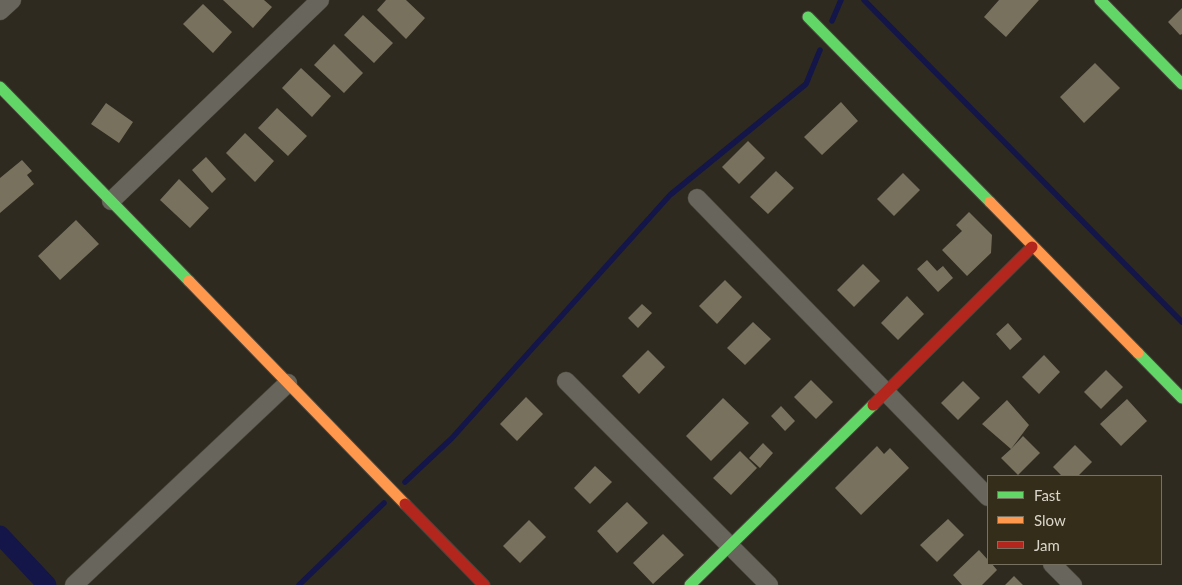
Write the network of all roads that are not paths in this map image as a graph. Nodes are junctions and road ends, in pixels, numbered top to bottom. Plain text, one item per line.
1 (12, 0) edge
2 (320, 0) edge
3 (1100, 0) edge
4 (0, 11) edge
5 (808, 17) dead end
6 (1182, 84) edge
7 (0, 86) edge
8 (697, 198) dead end
9 (111, 201) junction
10 (1032, 247) junction
11 (566, 381) dead end
12 (288, 383) junction
13 (887, 390) junction
14 (1182, 398) edge
15 (987, 496) edge
16 (731, 544) junction
17 (1053, 565) edge
18 (74, 585) edge
19 (484, 585) edge
20 (690, 585) edge
21 (769, 585) edge
22 (1073, 585) edge

1 - 4 street
2 - 9 street
3 - 6 street
5 - 10 street
7 - 9 street
8 - 13 street
9 - 12 street
10 - 13 street
10 - 14 street
11 - 16 street
12 - 18 street
12 - 19 street
13 - 15 street
13 - 16 street
16 - 20 street
16 - 21 street
17 - 22 street

